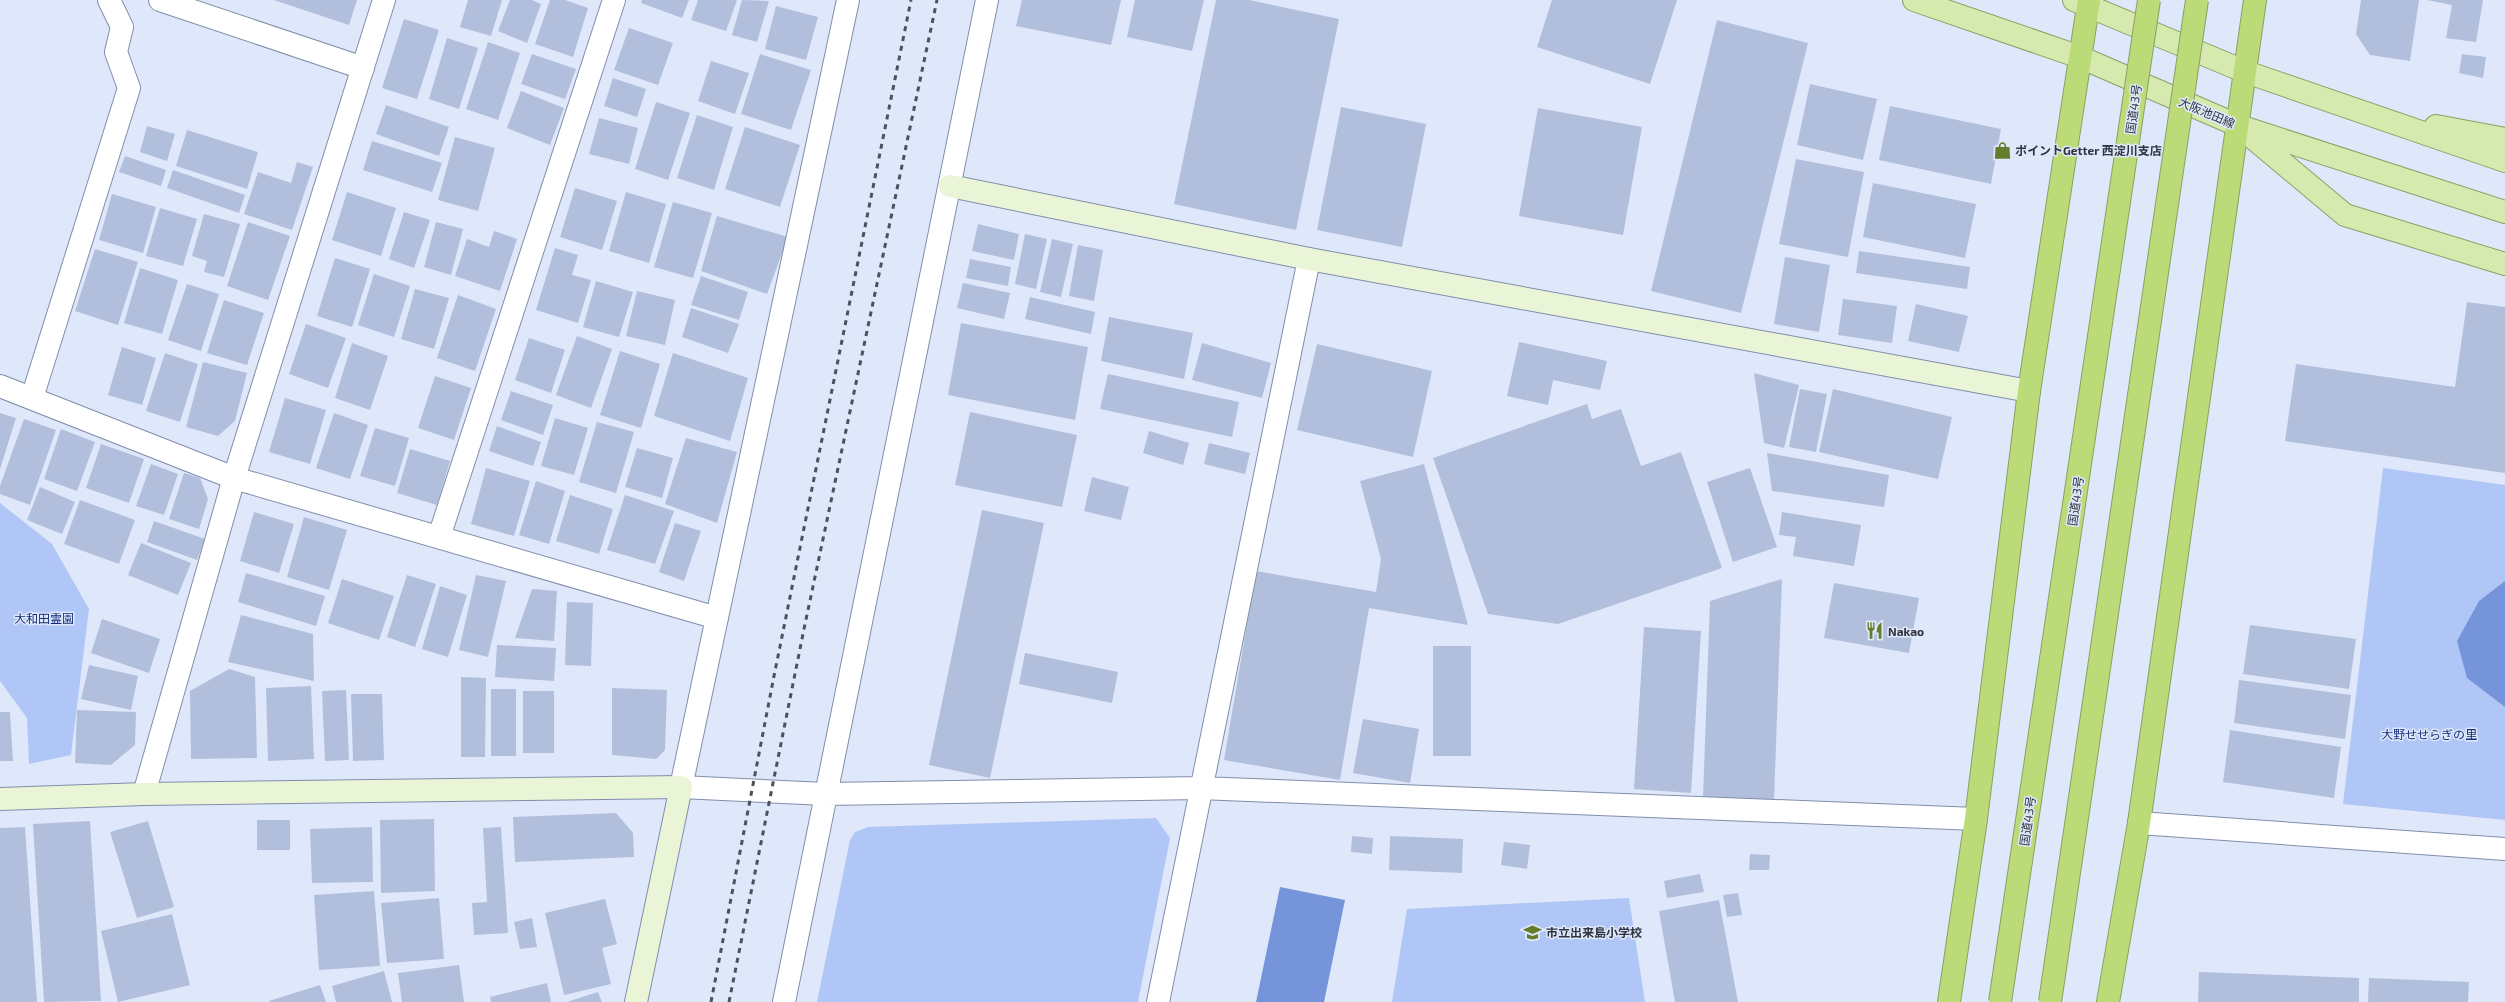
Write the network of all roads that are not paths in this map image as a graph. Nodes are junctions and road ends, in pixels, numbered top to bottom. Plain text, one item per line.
1 (109, 0) edge
2 (160, 0) edge
3 (384, 0) edge
4 (614, 0) edge
5 (848, 0) edge
6 (987, 0) edge
7 (1914, 0) edge
8 (2149, 0) edge
9 (2197, 0) edge
10 (2256, 0) edge
11 (2084, 2) edge
12 (2080, 57) junction
13 (363, 68) junction
14 (2246, 72) junction
15 (2352, 110) junction
16 (2239, 126) junction
17 (2505, 139) edge
18 (2505, 161) edge
19 (950, 186) junction
20 (2505, 212) edge
21 (1309, 259) junction
22 (2505, 264) edge
23 (0, 386) edge
24 (2029, 391) junction
25 (32, 398) junction
26 (234, 478) junction
27 (439, 537) junction
28 (716, 618) junction
29 (681, 787) junction
30 (1200, 788) junction
31 (144, 794) junction
32 (825, 794) junction
33 (0, 799) edge
34 (1976, 819) junction
35 (2139, 823) junction
36 (2505, 850) edge
37 (636, 1002) edge
38 (784, 1002) edge
39 (1158, 1002) edge
40 (1949, 1002) edge
41 (2000, 1002) edge
42 (2050, 1002) edge
43 (2108, 1002) edge

1 - 25 street
2 - 13 street
3 - 13 street
4 - 27 street
5 - 28 street
6 - 19 street
7 - 12 main road, 大阪池田線
8 - 41 highway, 国道43号, bridge
9 - 42 highway, bridge
10 - 14 highway
11 - 12 highway
11 - 14 main road
12 - 16 main road, 大阪池田線
12 - 24 highway
13 - 26 street
14 - 15 main road
14 - 16 highway
15 - 17 main road
15 - 18 main road
16 - 20 main road, 大阪池田線
16 - 22 main road
16 - 35 highway
19 - 21 street
19 - 32 street
21 - 24 street
21 - 30 street
23 - 25 street
24 - 34 highway
25 - 26 street
26 - 27 street
26 - 31 street
27 - 28 street
28 - 29 street
29 - 31 street
29 - 32 street
29 - 37 street
30 - 32 street
30 - 34 street
30 - 39 street
31 - 33 street
32 - 38 street
34 - 40 highway
35 - 36 street
35 - 43 highway

